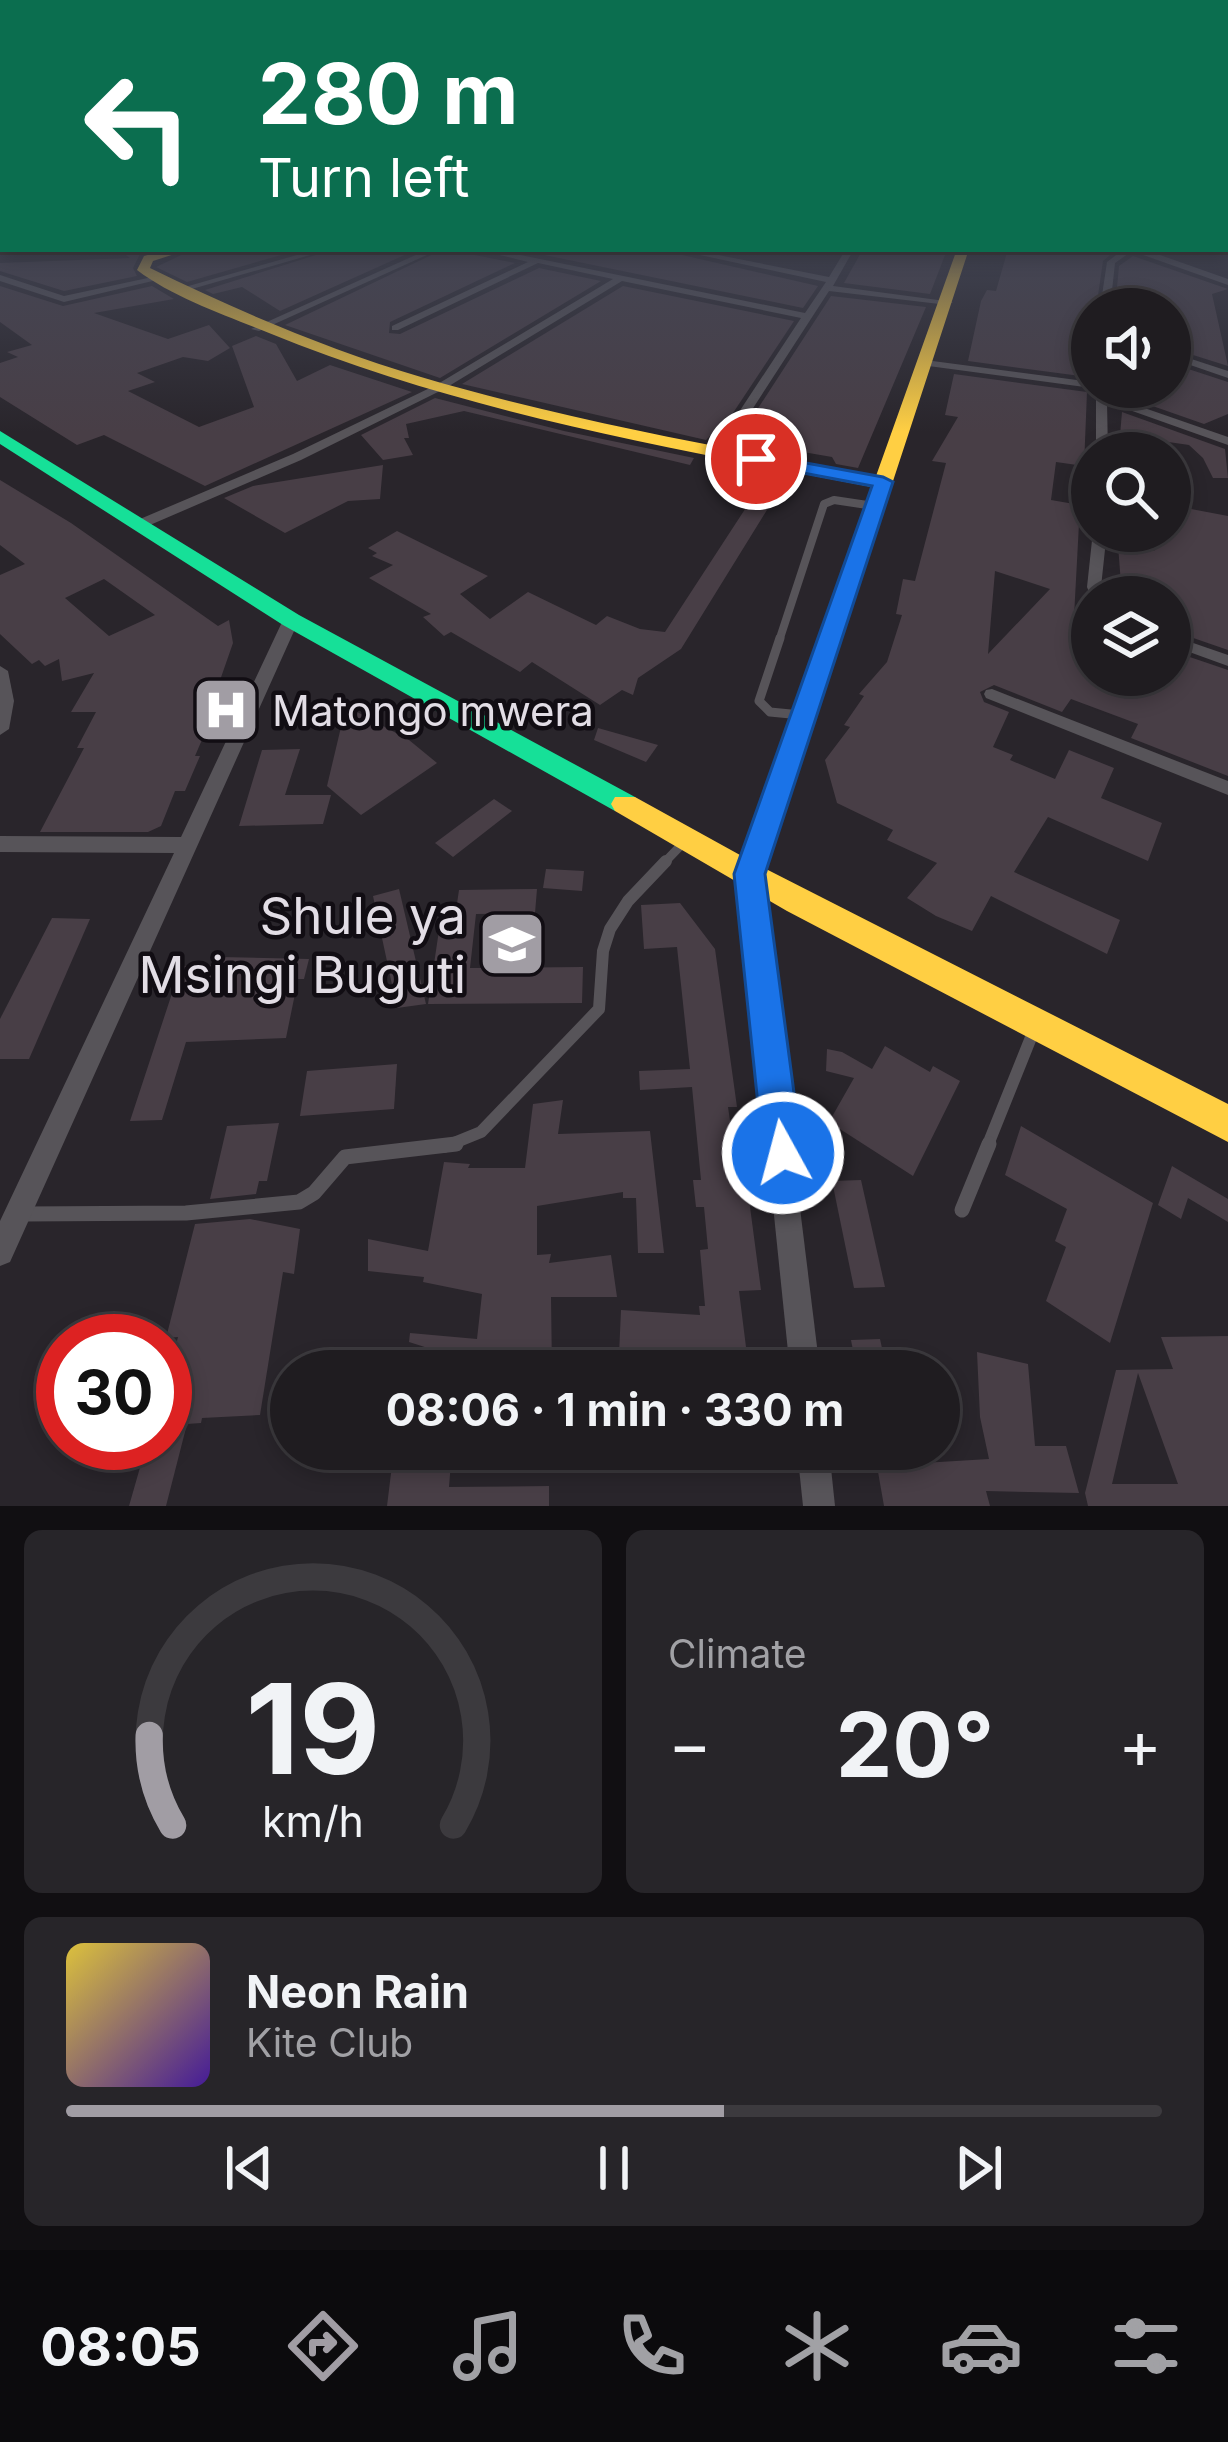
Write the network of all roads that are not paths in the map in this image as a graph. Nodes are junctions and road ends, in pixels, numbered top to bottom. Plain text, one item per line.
1 (40, 291) edge
2 (116, 291) edge
3 (181, 291) edge
4 (341, 291) edge
5 (472, 291) edge
6 (599, 291) edge
7 (686, 291) edge
8 (823, 291) edge
9 (877, 291) edge
10 (951, 291) edge
11 (948, 302) junction
12 (807, 316) junction
13 (395, 328) dead end
14 (256, 329) junction
15 (1191, 362) edge
16 (925, 363) junction
17 (1228, 375) edge
18 (1071, 382) edge
19 (440, 388) junction
20 (1143, 408) edge
21 (0, 436) edge
22 (1228, 441) edge
23 (718, 453) junction
24 (879, 494) junction
25 (138, 526) junction
26 (290, 620) junction
27 (1191, 648) edge
28 (1228, 661) edge
29 (0, 671) edge
30 (992, 694) dead end
31 (801, 715) junction
32 (0, 729) edge
33 (1228, 788) edge
34 (686, 839) junction
35 (0, 844) edge
36 (183, 845) junction
37 (749, 874) junction
38 (1036, 1025) junction
39 (1228, 1124) edge
40 (962, 1210) dead end
41 (17, 1214) junction
42 (0, 1252) edge
43 (803, 1350) edge
44 (815, 1470) edge
45 (819, 1506) edge

1 - 2 street
3 - 14 main road
4 - 14 street
5 - 13 street
6 - 19 street
7 - 12 street
8 - 12 street
9 - 11 street
10 - 11 main road
11 - 16 main road
12 - 23 street
14 - 19 main road
15 - 17 street
16 - 18 street
16 - 24 main road
19 - 23 main road
19 - 25 street
20 - 22 street
21 - 25 main road
23 - 24 main road
24 - 31 main road
24 - 31 lane
25 - 26 main road
26 - 34 main road
26 - 36 street
27 - 28 street
29 - 32 street
30 - 33 street
31 - 37 main road
34 - 37 main road
34 - 41 lane
35 - 36 street
36 - 41 street
37 - 38 main road
37 - 43 street
38 - 39 main road
38 - 40 lane
41 - 42 street
44 - 45 street

